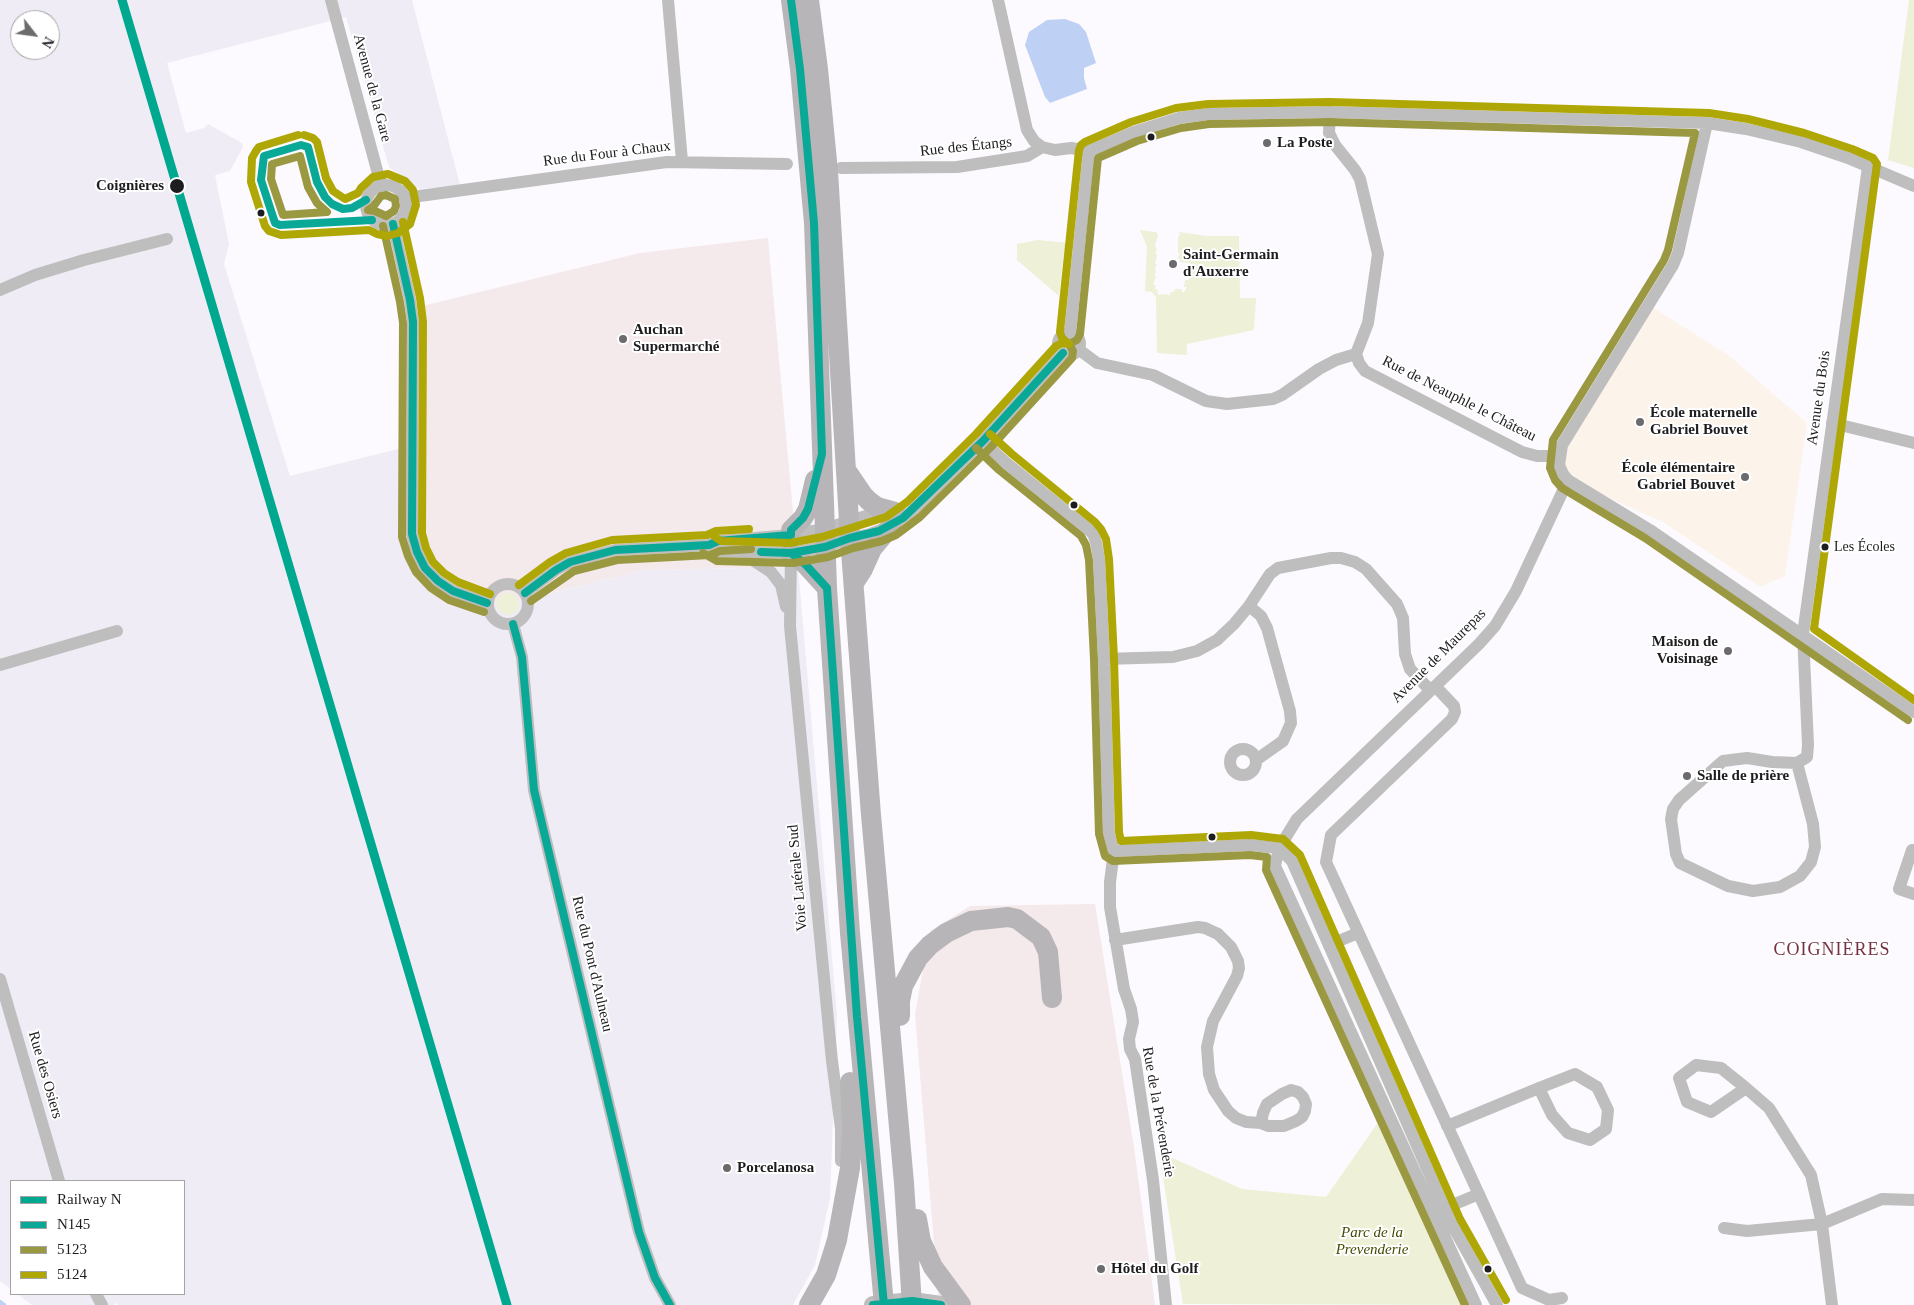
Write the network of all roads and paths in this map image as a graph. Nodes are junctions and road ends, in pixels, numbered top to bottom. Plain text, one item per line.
1 (331, 0) edge
2 (668, 0) edge
3 (791, 0) edge
4 (809, 0) edge
5 (998, 0) edge
6 (1330, 112) junction
7 (1707, 123) junction
8 (1042, 147) junction
9 (1089, 151) junction
10 (682, 162) junction
11 (787, 164) dead end
12 (1868, 167) junction
13 (841, 168) dead end
14 (381, 185) junction
15 (1914, 186) edge
16 (405, 198) junction
17 (393, 224) junction
18 (167, 239) dead end
19 (0, 290) edge
20 (1070, 333) junction
21 (1078, 350) junction
22 (1063, 353) junction
23 (1356, 354) junction
24 (1832, 422) junction
25 (983, 441) junction
26 (1914, 443) edge
27 (822, 454) junction
28 (1559, 456) junction
29 (847, 471) junction
30 (1568, 480) junction
31 (900, 516) junction
32 (849, 527) junction
33 (827, 540) junction
34 (791, 544) junction
35 (709, 545) junction
36 (744, 552) junction
37 (854, 583) junction
38 (827, 588) junction
39 (525, 593) junction
40 (487, 603) junction
41 (1249, 606) junction
42 (857, 619) junction
43 (513, 624) junction
44 (790, 626) junction
45 (117, 631) dead end
46 (1803, 634) junction
47 (1104, 659) junction
48 (0, 665) edge
49 (1432, 688) junction
50 (1914, 712) edge
51 (1256, 760) dead end
52 (1797, 763) junction
53 (1279, 848) junction
54 (1114, 851) junction
55 (1914, 851) edge
56 (1914, 894) edge
57 (1358, 933) junction
58 (1115, 940) junction
59 (1329, 945) junction
60 (0, 979) edge
61 (1052, 998) dead end
62 (857, 1017) junction
63 (891, 1033) junction
64 (1539, 1088) junction
65 (1746, 1088) junction
66 (1261, 1123) dead end
67 (1447, 1126) junction
68 (59, 1180) edge
69 (904, 1183) junction
70 (1479, 1194) junction
71 (1914, 1200) edge
72 (844, 1201) junction
73 (1445, 1208) junction
74 (1822, 1224) junction
75 (1724, 1228) dead end
76 (1562, 1298) dead end
77 (912, 1303) edge
78 (670, 1305) edge
79 (809, 1305) edge
80 (880, 1305) edge
81 (941, 1305) edge
82 (960, 1305) edge
83 (1166, 1305) edge
84 (1476, 1305) edge
85 (1497, 1305) edge
86 (1832, 1305) edge

1 - 14 street, Avenue de la Gare
2 - 10 street, Rue du Four à Chaux
3 - 27 main road
4 - 29 main road
5 - 8 street
6 - 7 street, Rue des Étangs
6 - 9 street, Rue des Étangs
6 - 23 street
7 - 12 street, Rue des Étangs
7 - 28 street
8 - 9 street, Rue des Étangs
8 - 13 street, Rue des Étangs
9 - 20 street
10 - 11 street
10 - 16 street, Rue du Four à Chaux
12 - 15 street, Rue des Étangs
12 - 24 street, Avenue du Bois
14 - 16 street
14 - 17 street
16 - 17 street
17 - 40 street
18 - 19 street
20 - 21 street
20 - 22 street
21 - 22 street
21 - 23 street
22 - 25 street
23 - 28 street, Rue de Neauphle le Château
24 - 26 street
24 - 46 street, Avenue du Bois
25 - 31 street
25 - 47 street, Rue de la Prévenderie
27 - 32 main road
27 - 33 main road
27 - 34 main road
28 - 30 street
29 - 31 main road
29 - 32 main road
30 - 46 street
30 - 49 street, Avenue de Maurepas
31 - 32 street
31 - 32 street
31 - 37 main road
32 - 33 street
32 - 37 main road
33 - 34 street
33 - 34 street
33 - 38 main road
33 - 42 main road
34 - 35 street
34 - 36 street
34 - 38 main road
34 - 44 street, Voie Latérale Sud
35 - 36 street
35 - 39 street
36 - 44 street
37 - 42 main road
38 - 62 main road
39 - 40 street
39 - 43 street
40 - 43 street
41 - 47 street
41 - 49 street
41 - 51 street
42 - 63 main road
43 - 78 street, Rue du Pont d'Aulneau
44 - 72 street, Voie Latérale Sud
45 - 48 street
46 - 50 street
46 - 52 street, Avenue du Bois
47 - 54 street, Rue de la Prévenderie
49 - 53 street, Avenue de Maurepas
49 - 57 street
52 - 52 street
53 - 54 street
53 - 59 street
53 - 84 street, Avenue de Maurepas
54 - 58 street, Rue de la Prévenderie
55 - 56 street
57 - 59 street
57 - 67 street
58 - 66 street
58 - 83 street, Rue de la Prévenderie
59 - 73 street
60 - 68 street, Rue des Osiers
61 - 63 main road
62 - 72 main road
62 - 80 main road
63 - 69 main road
64 - 64 street
64 - 67 street
65 - 65 street
65 - 74 street
67 - 70 street
69 - 77 main road
69 - 82 main road
70 - 73 street
70 - 76 street
71 - 74 street
72 - 79 main road
73 - 85 street
74 - 75 street
74 - 86 street
77 - 80 street
77 - 81 street

